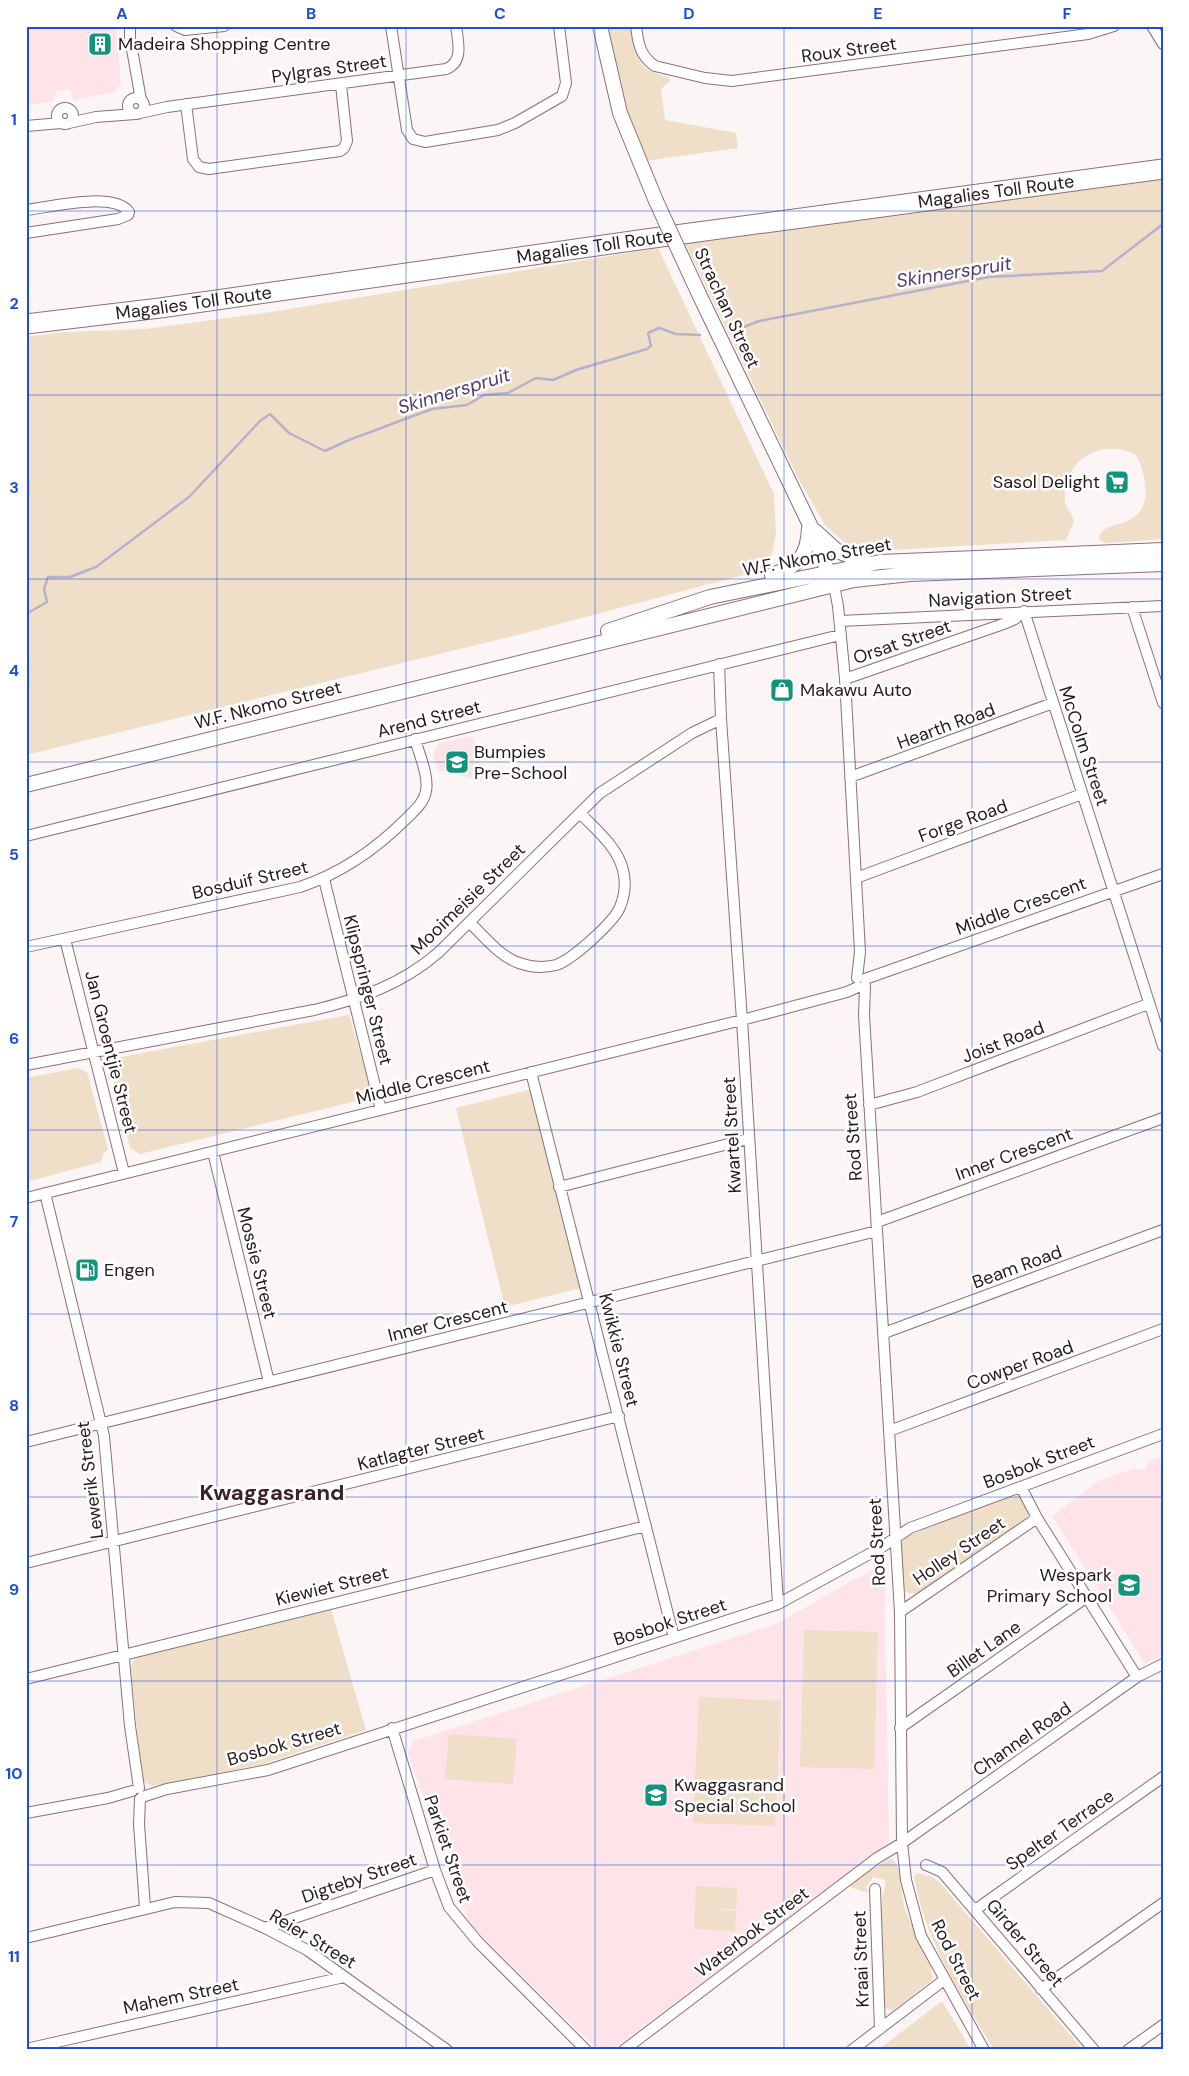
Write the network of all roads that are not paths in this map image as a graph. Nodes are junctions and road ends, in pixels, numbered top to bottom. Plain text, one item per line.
1 (125, 26) edge
2 (130, 26) edge
3 (176, 26) edge
4 (224, 26) edge
5 (391, 26) edge
6 (456, 26) edge
7 (559, 26) edge
8 (600, 26) edge
9 (636, 26) edge
10 (1114, 26) edge
11 (1152, 26) edge
12 (130, 38) junction
13 (1163, 44) edge
14 (398, 77) junction
15 (341, 84) junction
16 (136, 101) junction
17 (186, 104) junction
18 (167, 107) junction
19 (58, 112) junction
20 (72, 112) junction
21 (137, 114) junction
22 (106, 115) junction
23 (96, 117) junction
24 (65, 123) junction
25 (32, 125) edge
26 (1163, 160) edge
27 (1163, 169) edge
28 (26, 210) edge
29 (26, 232) edge
30 (26, 313) edge
31 (26, 324) edge
32 (810, 525) junction
33 (1163, 550) edge
34 (871, 563) junction
35 (1163, 564) edge
36 (828, 571) junction
37 (834, 585) junction
38 (710, 597) junction
39 (1163, 606) edge
40 (1132, 607) junction
41 (1024, 611) junction
42 (840, 621) junction
43 (840, 635) junction
44 (520, 662) junction
45 (719, 664) junction
46 (845, 679) junction
47 (1053, 703) junction
48 (1163, 703) edge
49 (721, 719) junction
50 (415, 739) junction
51 (850, 778) junction
52 (26, 785) edge
53 (1082, 794) junction
54 (580, 813) junction
55 (26, 836) edge
56 (1163, 874) edge
57 (856, 878) junction
58 (324, 879) junction
59 (1112, 890) junction
60 (469, 922) junction
61 (66, 938) junction
62 (26, 947) edge
63 (861, 982) junction
64 (353, 1001) junction
65 (1148, 1004) junction
66 (742, 1020) junction
67 (1163, 1046) edge
68 (94, 1052) junction
69 (26, 1065) edge
70 (531, 1072) junction
71 (869, 1105) junction
72 (381, 1110) junction
73 (1163, 1118) edge
74 (748, 1139) junction
75 (213, 1152) junction
76 (124, 1173) junction
77 (559, 1187) junction
78 (45, 1193) junction
79 (26, 1198) edge
80 (877, 1227) junction
81 (1163, 1230) edge
82 (757, 1261) junction
83 (590, 1303) junction
84 (1163, 1329) edge
85 (884, 1334) junction
86 (269, 1382) junction
87 (619, 1416) junction
88 (102, 1423) junction
89 (889, 1431) junction
90 (1163, 1434) edge
91 (26, 1442) edge
92 (1021, 1487) junction
93 (1037, 1518) junction
94 (646, 1526) junction
95 (895, 1538) junction
96 (114, 1542) junction
97 (26, 1563) edge
98 (1087, 1597) junction
99 (778, 1604) junction
100 (900, 1612) junction
101 (674, 1638) junction
102 (124, 1656) junction
103 (1163, 1664) edge
104 (1137, 1677) junction
105 (26, 1679) edge
106 (392, 1728) junction
107 (900, 1728) junction
108 (1163, 1777) edge
109 (137, 1794) junction
110 (26, 1813) edge
111 (902, 1843) junction
112 (926, 1865) dead end
113 (435, 1870) junction
114 (875, 1888) dead end
115 (1163, 1903) edge
116 (145, 1908) junction
117 (976, 1910) junction
118 (265, 1928) junction
119 (26, 1938) edge
120 (344, 1977) junction
121 (944, 1980) junction
122 (1041, 1988) junction
123 (1163, 2025) edge
124 (880, 2028) junction
125 (26, 2049) edge
126 (447, 2050) edge
127 (586, 2050) edge
128 (624, 2050) edge
129 (852, 2050) edge
130 (984, 2050) edge
131 (1094, 2050) edge
132 (1128, 2050) edge

1 - 12 street
2 - 12 street
3 - 4 street
5 - 14 street
6 - 14 street, Pylgras Street
7 - 14 street
8 - 32 main road, Strachan Street, bridge
9 - 10 street, Roux Street
11 - 13 street
12 - 16 street
14 - 15 street, Pylgras Street
15 - 17 street, Pylgras Street
15 - 17 street
16 - 18 street, Pylgras Street
16 - 21 street
16 - 22 street, Pylgras Street
17 - 18 street, Pylgras Street
18 - 21 street, Pylgras Street
19 - 20 street
19 - 24 street
19 - 25 street, Pylgras Street
20 - 23 street, Pylgras Street
20 - 24 street
21 - 22 street, Pylgras Street
22 - 23 street, Pylgras Street
23 - 24 street, Pylgras Street
24 - 25 street, Pylgras Street
26 - 30 highway, Magalies Toll Route
27 - 31 highway, Magalies Toll Route
28 - 29 street
32 - 34 main road
32 - 36 main road, Strachan Street
32 - 38 main road
33 - 34 main road, W.F. Nkomo Street
34 - 36 main road, W.F. Nkomo Street
35 - 37 main road, W.F. Nkomo Street
36 - 37 main road, Rod Street
36 - 38 main road, W.F. Nkomo Street
37 - 42 street, Rod Street
37 - 44 main road, W.F. Nkomo Street
38 - 44 main road, W.F. Nkomo Street
39 - 40 street, Navigation Street
40 - 41 street, Navigation Street
40 - 48 street
41 - 42 street, Navigation Street
41 - 46 street, Orsat Street
41 - 47 street, McColm Street
42 - 43 street, Rod Street
43 - 45 street, Arend Street
43 - 46 street, Rod Street
44 - 52 main road, W.F. Nkomo Street
45 - 49 street, Kwartel Street
45 - 50 street, Arend Street
46 - 51 street, Rod Street
47 - 51 street, Hearth Road
47 - 53 street, McColm Street
49 - 54 street, Mooimeisie Street
49 - 66 street, Kwartel Street
50 - 55 street, Arend Street
50 - 58 street, Bosduif Street
51 - 57 street, Rod Street
53 - 57 street, Forge Road
53 - 59 street, McColm Street
54 - 60 street, Mooimeisie Street
54 - 60 street
56 - 59 street, Middle Crescent
57 - 63 street, Rod Street
58 - 61 street, Bosduif Street
58 - 64 street, Klipspringer Street
59 - 63 street, Middle Crescent
59 - 65 street, McColm Street
60 - 64 street, Mooimeisie Street
61 - 62 street, Bosduif Street
61 - 68 street, Jan Groentjie Street
63 - 66 street, Middle Crescent
63 - 71 street, Rod Street
64 - 68 street, Mooimeisie Street
64 - 72 street, Klipspringer Street
65 - 67 street, McColm Street
65 - 71 street, Joist Road
66 - 70 street, Middle Crescent
66 - 74 street, Kwartel Street
68 - 69 street, Mooimeisie Street
68 - 76 street, Jan Groentjie Street
70 - 72 street, Middle Crescent
70 - 77 street, Kwikkie Street
71 - 80 street, Rod Street
72 - 75 street, Middle Crescent
73 - 80 street, Inner Crescent
74 - 77 street
74 - 82 street, Kwartel Street
75 - 76 street, Middle Crescent
75 - 86 street, Mossie Street
76 - 78 street, Middle Crescent
77 - 83 street, Kwikkie Street
78 - 79 street, Middle Crescent
78 - 88 street, Lewerik Street
80 - 82 street, Inner Crescent
80 - 85 street, Rod Street
81 - 85 street, Beam Road
82 - 83 street, Inner Crescent
82 - 99 street, Kwartel Street
83 - 86 street, Inner Crescent
83 - 87 street, Kwikkie Street
84 - 89 street, Cowper Road
85 - 89 street, Rod Street
86 - 88 street, Inner Crescent
87 - 94 street, Kwikkie Street
87 - 96 street, Katlagter Street
88 - 91 street, Inner Crescent
88 - 96 street, Lewerik Street
89 - 95 street, Rod Street
90 - 92 street, Bosbok Street
92 - 93 street
92 - 95 street, Bosbok Street
93 - 98 street
93 - 100 street, Holley Street
94 - 101 street, Kwikkie Street
94 - 102 street, Kiewiet Street
95 - 99 street, Bosbok Street
95 - 100 street, Rod Street
96 - 97 street, Katlagter Street
96 - 102 street, Lewerik Street
98 - 104 street
98 - 107 street, Billet Lane
99 - 101 street, Bosbok Street
100 - 107 street, Rod Street
101 - 106 street, Bosbok Street
102 - 105 street, Kiewiet Street
102 - 109 street, Lewerik Street
103 - 104 street, Channel Road
104 - 111 street, Channel Road
106 - 109 street, Bosbok Street
106 - 113 street, Parkiet Street
107 - 111 street, Rod Street
108 - 117 street, Spelter Terrace
109 - 110 street, Bosbok Street
109 - 116 street, Lewerik Street
111 - 121 street, Rod Street
111 - 128 street, Waterbok Street
112 - 117 street, Girder Street
113 - 118 street, Digteby Street
113 - 127 street, Parkiet Street
114 - 124 street, Kraai Street
115 - 122 street
116 - 118 street, Reier Street
116 - 119 street, Reier Street
117 - 122 street, Girder Street
118 - 120 street, Reier Street
120 - 125 street, Mahem Street
120 - 126 street, Reier Street
121 - 124 street, Kraai Street
121 - 130 street, Rod Street
122 - 131 street, Girder Street
123 - 132 street
124 - 129 street, Kraai Street

